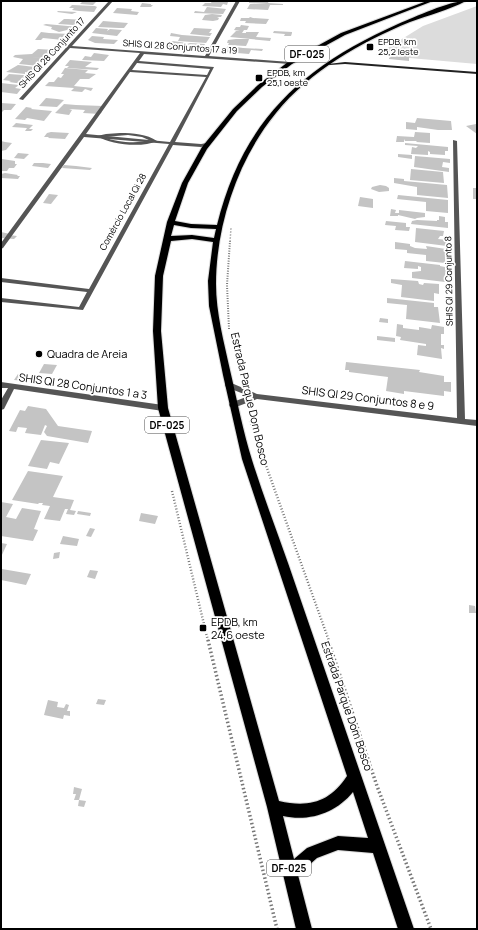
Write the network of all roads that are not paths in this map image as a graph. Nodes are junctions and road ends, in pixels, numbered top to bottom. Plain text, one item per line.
1 (111, 1) edge
2 (238, 1) edge
3 (431, 1) edge
4 (464, 1) edge
5 (384, 18) junction
6 (402, 24) junction
7 (70, 47) junction
8 (143, 52) junction
9 (206, 57) junction
10 (336, 59) junction
11 (136, 62) junction
12 (290, 63) junction
13 (345, 63) junction
14 (330, 64) junction
15 (130, 71) junction
16 (477, 73) edge
17 (208, 76) junction
18 (21, 99) dead end
19 (83, 135) junction
20 (455, 141) dead end
21 (172, 142) junction
22 (204, 146) junction
23 (171, 222) junction
24 (219, 227) junction
25 (167, 239) junction
26 (217, 241) junction
27 (1, 247) edge
28 (1, 280) edge
29 (91, 291) junction
30 (1, 300) edge
31 (1, 385) edge
32 (229, 385) junction
33 (12, 387) junction
34 (256, 396) junction
35 (234, 405) junction
36 (1, 407) edge
37 (163, 408) junction
38 (461, 421) junction
39 (477, 423) edge
40 (355, 776) junction
41 (274, 807) junction
42 (377, 846) junction
43 (290, 873) junction
44 (304, 929) edge
45 (406, 929) edge

1 - 7 street, SHIS QI 28 Conjunto 17
2 - 9 street
3 - 5 main road, DF-025
4 - 6 main road, Estrada Parque Dom Bosco / DF-025
5 - 6 main road
5 - 12 main road, DF-025
6 - 10 main road, Estrada Parque Dom Bosco / DF-025
7 - 8 street, SHIS QI 28 Conjuntos 17 a 19
7 - 18 street, SHIS QI 28 Conjunto 17
8 - 9 street, SHIS QI 28 Conjuntos 17 a 19
8 - 11 street
9 - 12 street, SHIS QI 28 Conjuntos 17 a 19
10 - 13 street
10 - 14 main road, Estrada Parque Dom Bosco / DF-025
11 - 15 street
11 - 17 street
12 - 22 main road, DF-025
13 - 14 street
13 - 16 street
14 - 24 main road, Estrada Parque Dom Bosco / DF-025
15 - 17 street
15 - 19 street
17 - 21 street, Comércio Local Qi 28
19 - 21 street
19 - 27 street
20 - 38 street, SHIS QI 29 Conjunto 8
21 - 22 street
21 - 29 street, Comércio Local Qi 28
22 - 23 main road, DF-025
23 - 24 main road
23 - 25 main road, DF-025
24 - 26 main road, Estrada Parque Dom Bosco / DF-025
25 - 26 main road
25 - 37 main road, DF-025
26 - 32 main road, Estrada Parque Dom Bosco / DF-025
28 - 29 street
29 - 30 street, Comércio Local Qi 28
31 - 33 street, SHIS QI 28 Conjuntos 1 a 3
32 - 34 street, SHIS QI 29 Conjuntos 8 e 9
32 - 35 main road, Estrada Parque Dom Bosco / DF-025
33 - 36 street
33 - 37 street, SHIS QI 28 Conjuntos 1 a 3
34 - 35 street, SHIS QI 29 Conjuntos 8 e 9
34 - 38 street, SHIS QI 29 Conjuntos 8 e 9
35 - 40 main road, Estrada Parque Dom Bosco / DF-025
37 - 41 main road, DF-025
38 - 39 street, SHIS QI 29 Conjuntos 8 e 9
40 - 41 main road
40 - 42 main road, Estrada Parque Dom Bosco / DF-025
41 - 43 main road, DF-025
42 - 43 main road
42 - 45 main road, Estrada Parque Dom Bosco / DF-025
43 - 44 main road, DF-025

